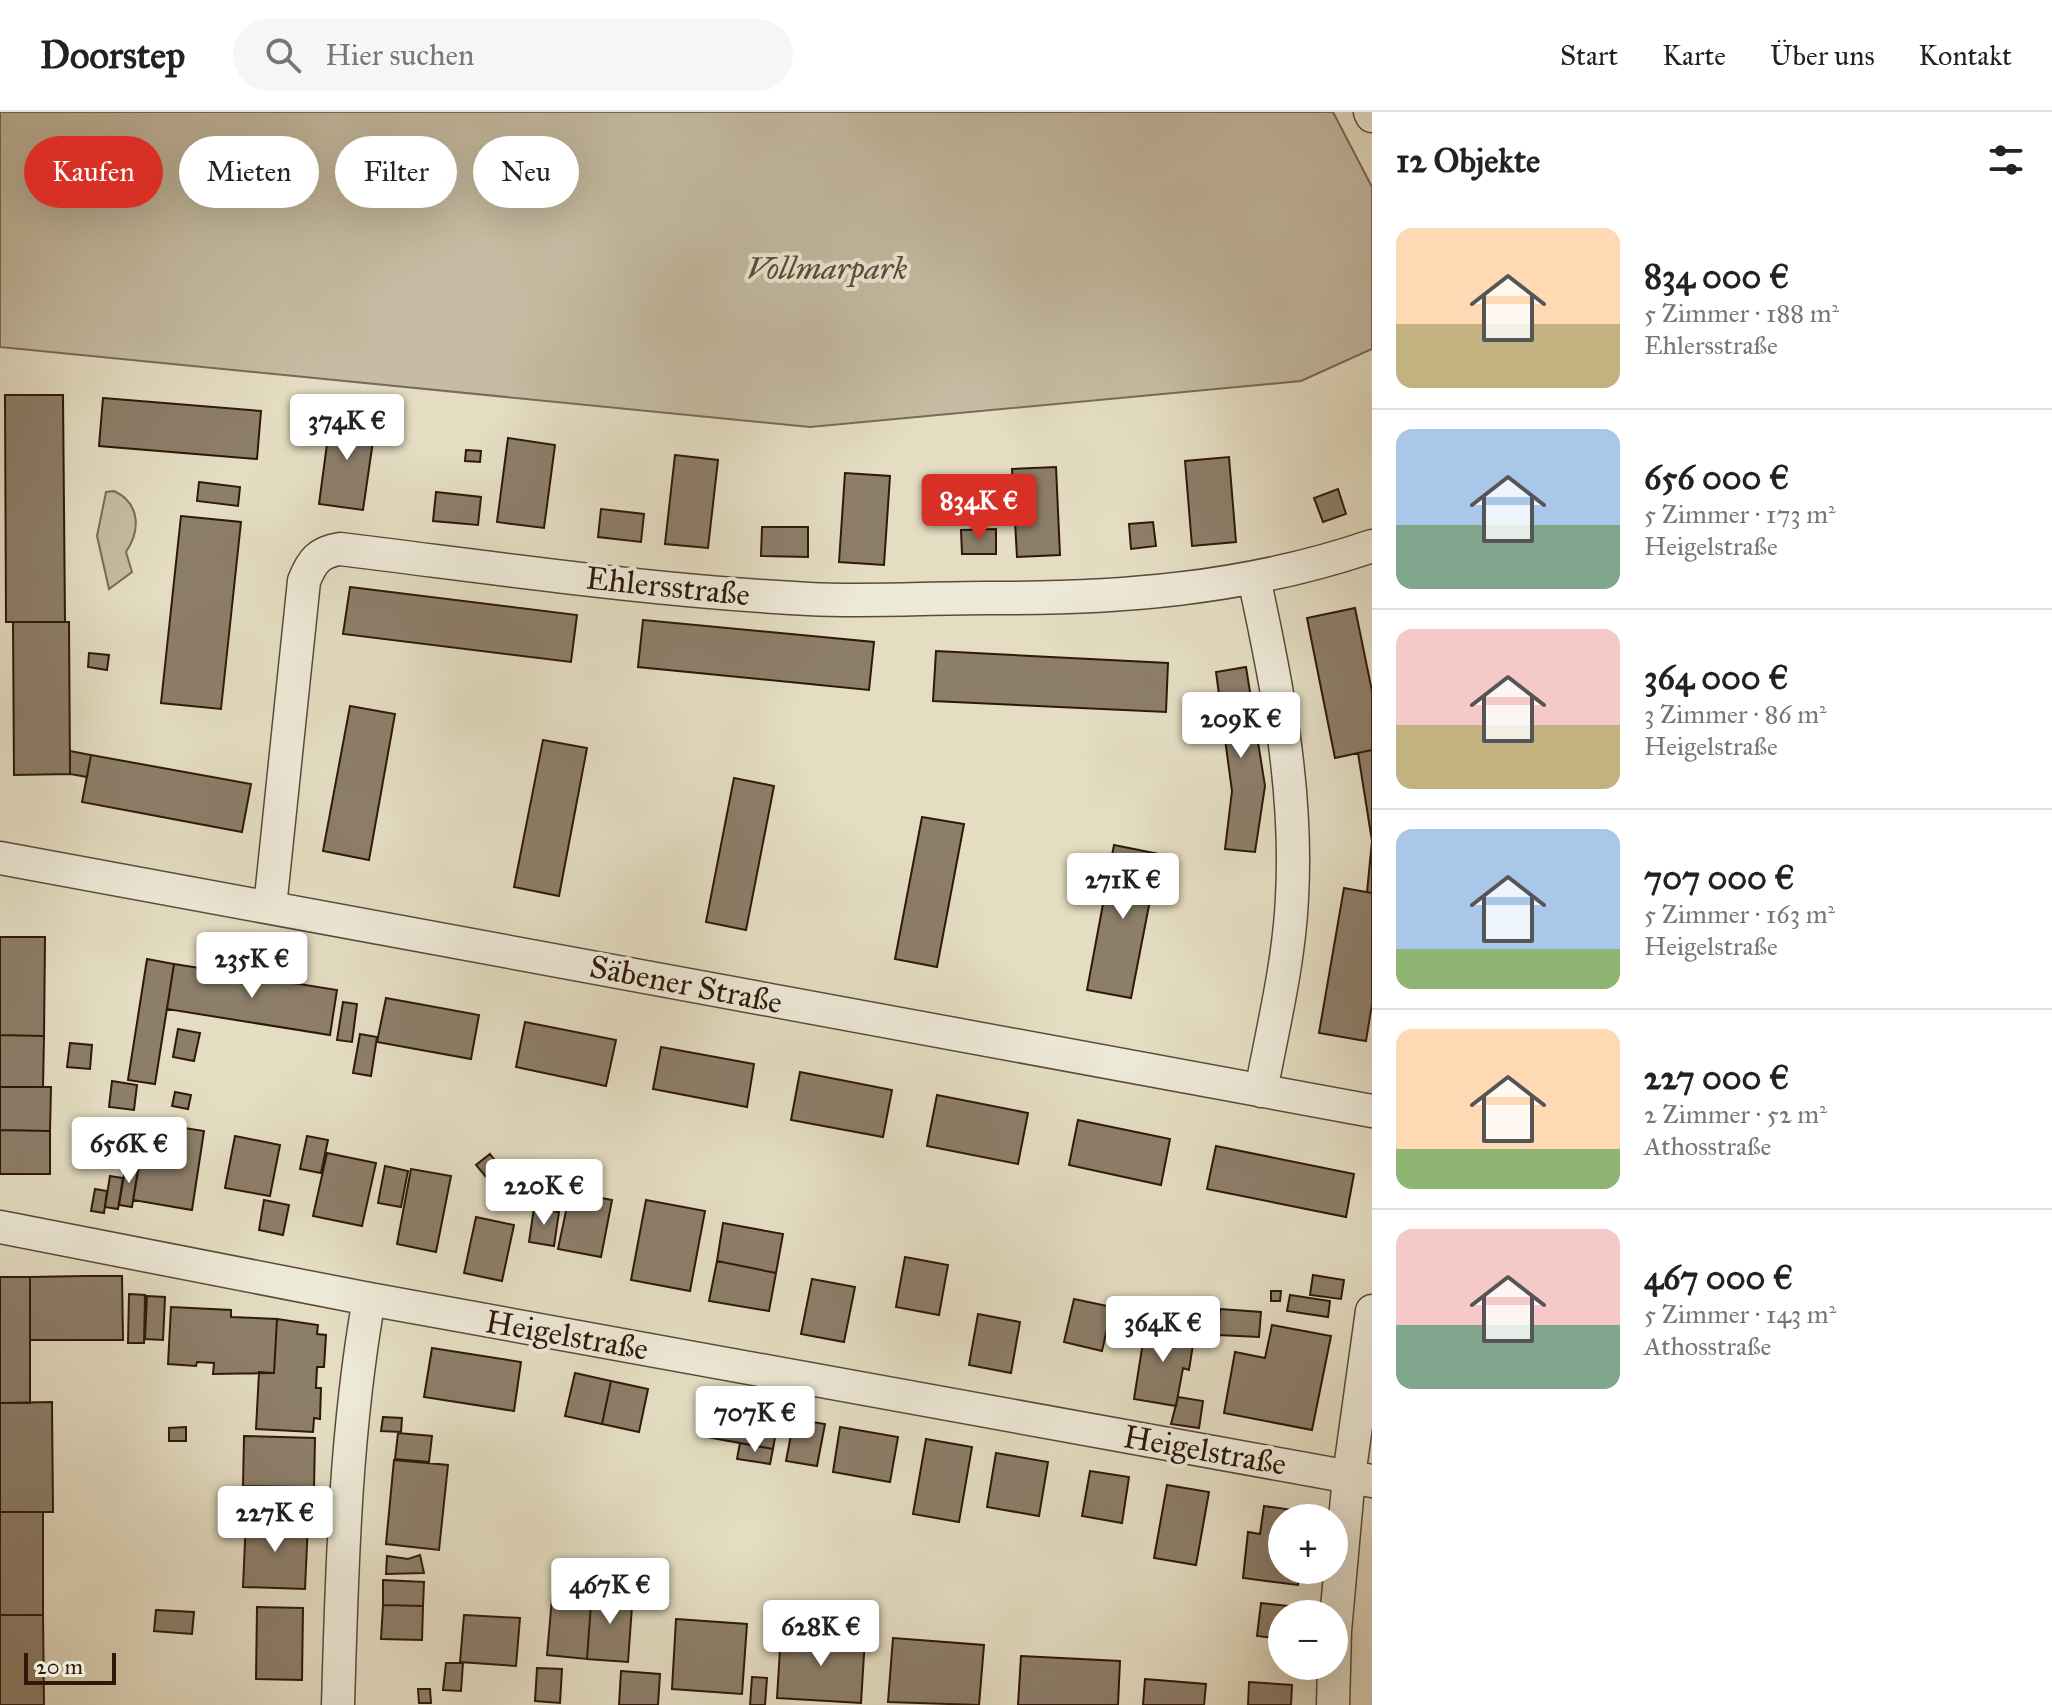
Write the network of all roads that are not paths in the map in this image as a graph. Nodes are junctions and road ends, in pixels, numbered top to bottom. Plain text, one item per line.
1 (1372, 546) edge
2 (1254, 578) junction
3 (0, 858) edge
4 (270, 907) junction
5 (1261, 1091) junction
6 (1372, 1111) edge
7 (0, 1227) edge
8 (369, 1299) junction
9 (1372, 1311) edge
10 (1361, 1478) edge
11 (338, 1705) edge
12 (1333, 1705) edge

1 - 2 street, Ehlersstraße
2 - 4 street, Ehlersstraße
2 - 5 street
3 - 4 street, Säbener Straße
4 - 5 street, Säbener Straße
5 - 6 street, Säbener Straße
7 - 8 street, Heigelstraße
8 - 10 street, Heigelstraße
8 - 11 street
9 - 10 street
10 - 12 street

